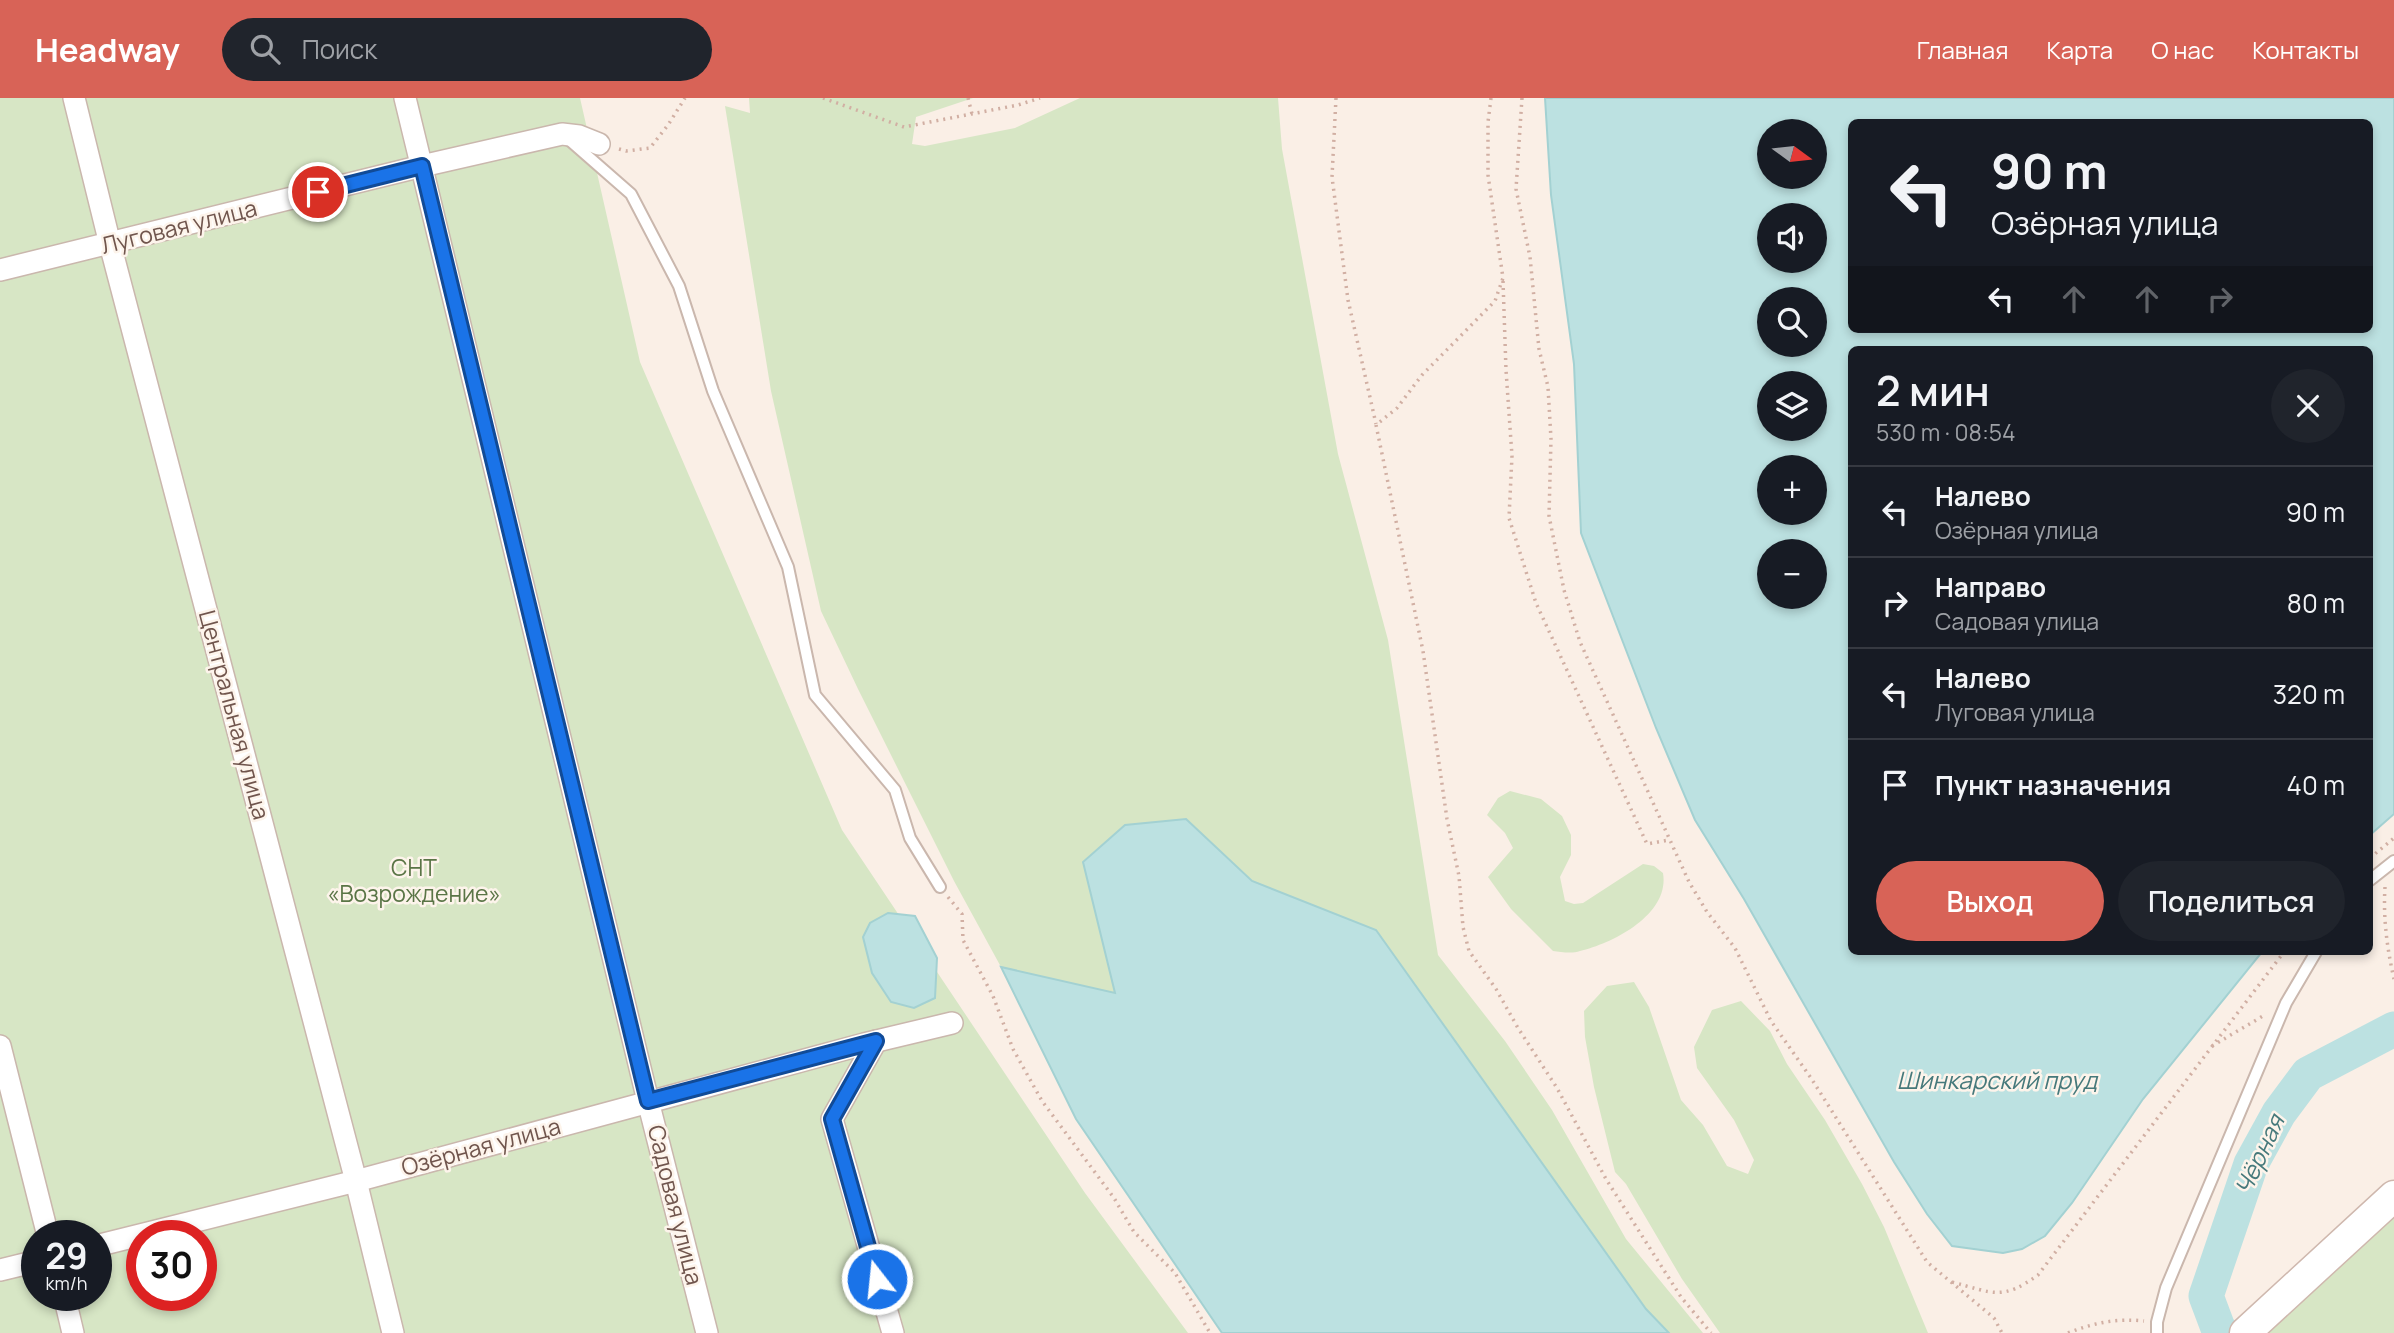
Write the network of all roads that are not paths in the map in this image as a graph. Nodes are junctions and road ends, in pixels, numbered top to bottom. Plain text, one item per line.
1 (74, 98) edge
2 (405, 98) edge
3 (562, 134) junction
4 (599, 144) road end
5 (422, 166) junction
6 (110, 244) junction
7 (0, 270) edge
8 (2394, 861) edge
9 (2373, 878) edge
10 (940, 887) road end
11 (2314, 955) edge
12 (952, 1023) dead end
13 (870, 1042) junction
14 (0, 1046) edge
15 (648, 1101) junction
16 (356, 1181) junction
17 (2394, 1196) edge
18 (44, 1220) edge
19 (112, 1242) edge
20 (21, 1265) edge
21 (0, 1270) edge
22 (68, 1311) edge
23 (2251, 1327) edge
24 (2157, 1328) edge
25 (74, 1333) edge
26 (393, 1333) edge
27 (707, 1333) edge
28 (892, 1333) edge

1 - 6 street, Центральная улица
2 - 5 street, Садовая улица
3 - 4 street
3 - 5 street, Луговая улица
3 - 10 lane
5 - 6 street, Луговая улица
5 - 15 street, Садовая улица
6 - 7 street, Луговая улица
6 - 16 street, Центральная улица
8 - 9 lane
11 - 24 lane
12 - 13 street, Озёрная улица
13 - 15 street, Озёрная улица
13 - 28 street
14 - 18 street
15 - 16 street, Озёрная улица
15 - 27 street, Садовая улица
16 - 19 street, Озёрная улица
16 - 26 street, Центральная улица
17 - 23 street
20 - 21 street
22 - 25 street

